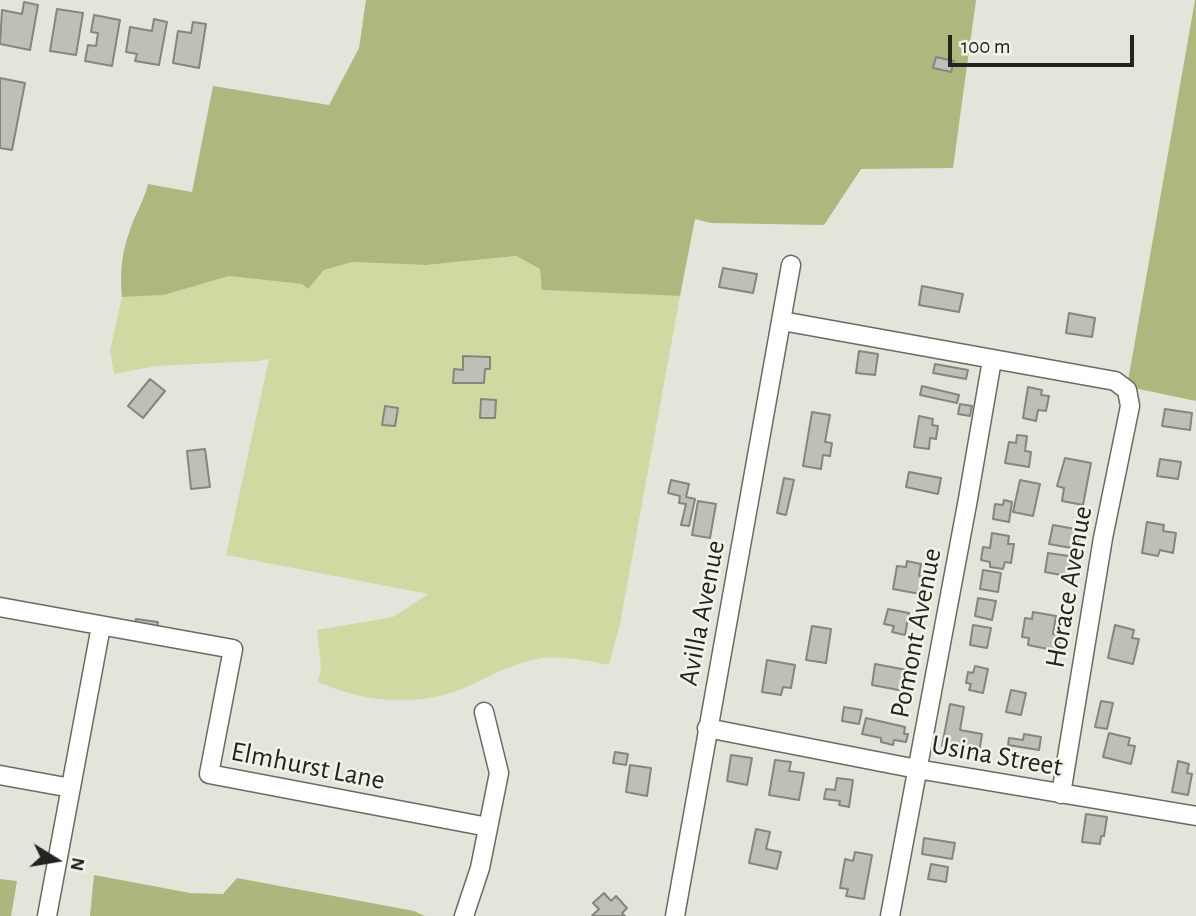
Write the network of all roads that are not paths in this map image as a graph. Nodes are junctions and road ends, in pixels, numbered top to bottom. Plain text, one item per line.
1 (791, 265) dead end
2 (782, 321) junction
3 (992, 360) junction
4 (0, 607) edge
5 (101, 626) junction
6 (484, 712) dead end
7 (707, 728) junction
8 (917, 769) junction
9 (0, 775) edge
10 (71, 788) junction
11 (1061, 794) junction
12 (1196, 816) edge
13 (488, 827) junction
14 (47, 916) edge
15 (464, 916) edge
16 (675, 916) edge
17 (890, 916) edge

1 - 2 street, Avilla Avenue
2 - 3 street
2 - 7 street, Avilla Avenue
3 - 8 street, Pomont Avenue
3 - 11 street, Horace Avenue
4 - 5 street
5 - 10 street
5 - 13 street, Elmhurst Lane
6 - 13 street
7 - 8 street, Usina Street
7 - 16 street, Avilla Avenue
8 - 11 street, Usina Street
8 - 17 street, Pomont Avenue
9 - 10 street
10 - 14 street
11 - 12 street, Usina Street
13 - 15 street

